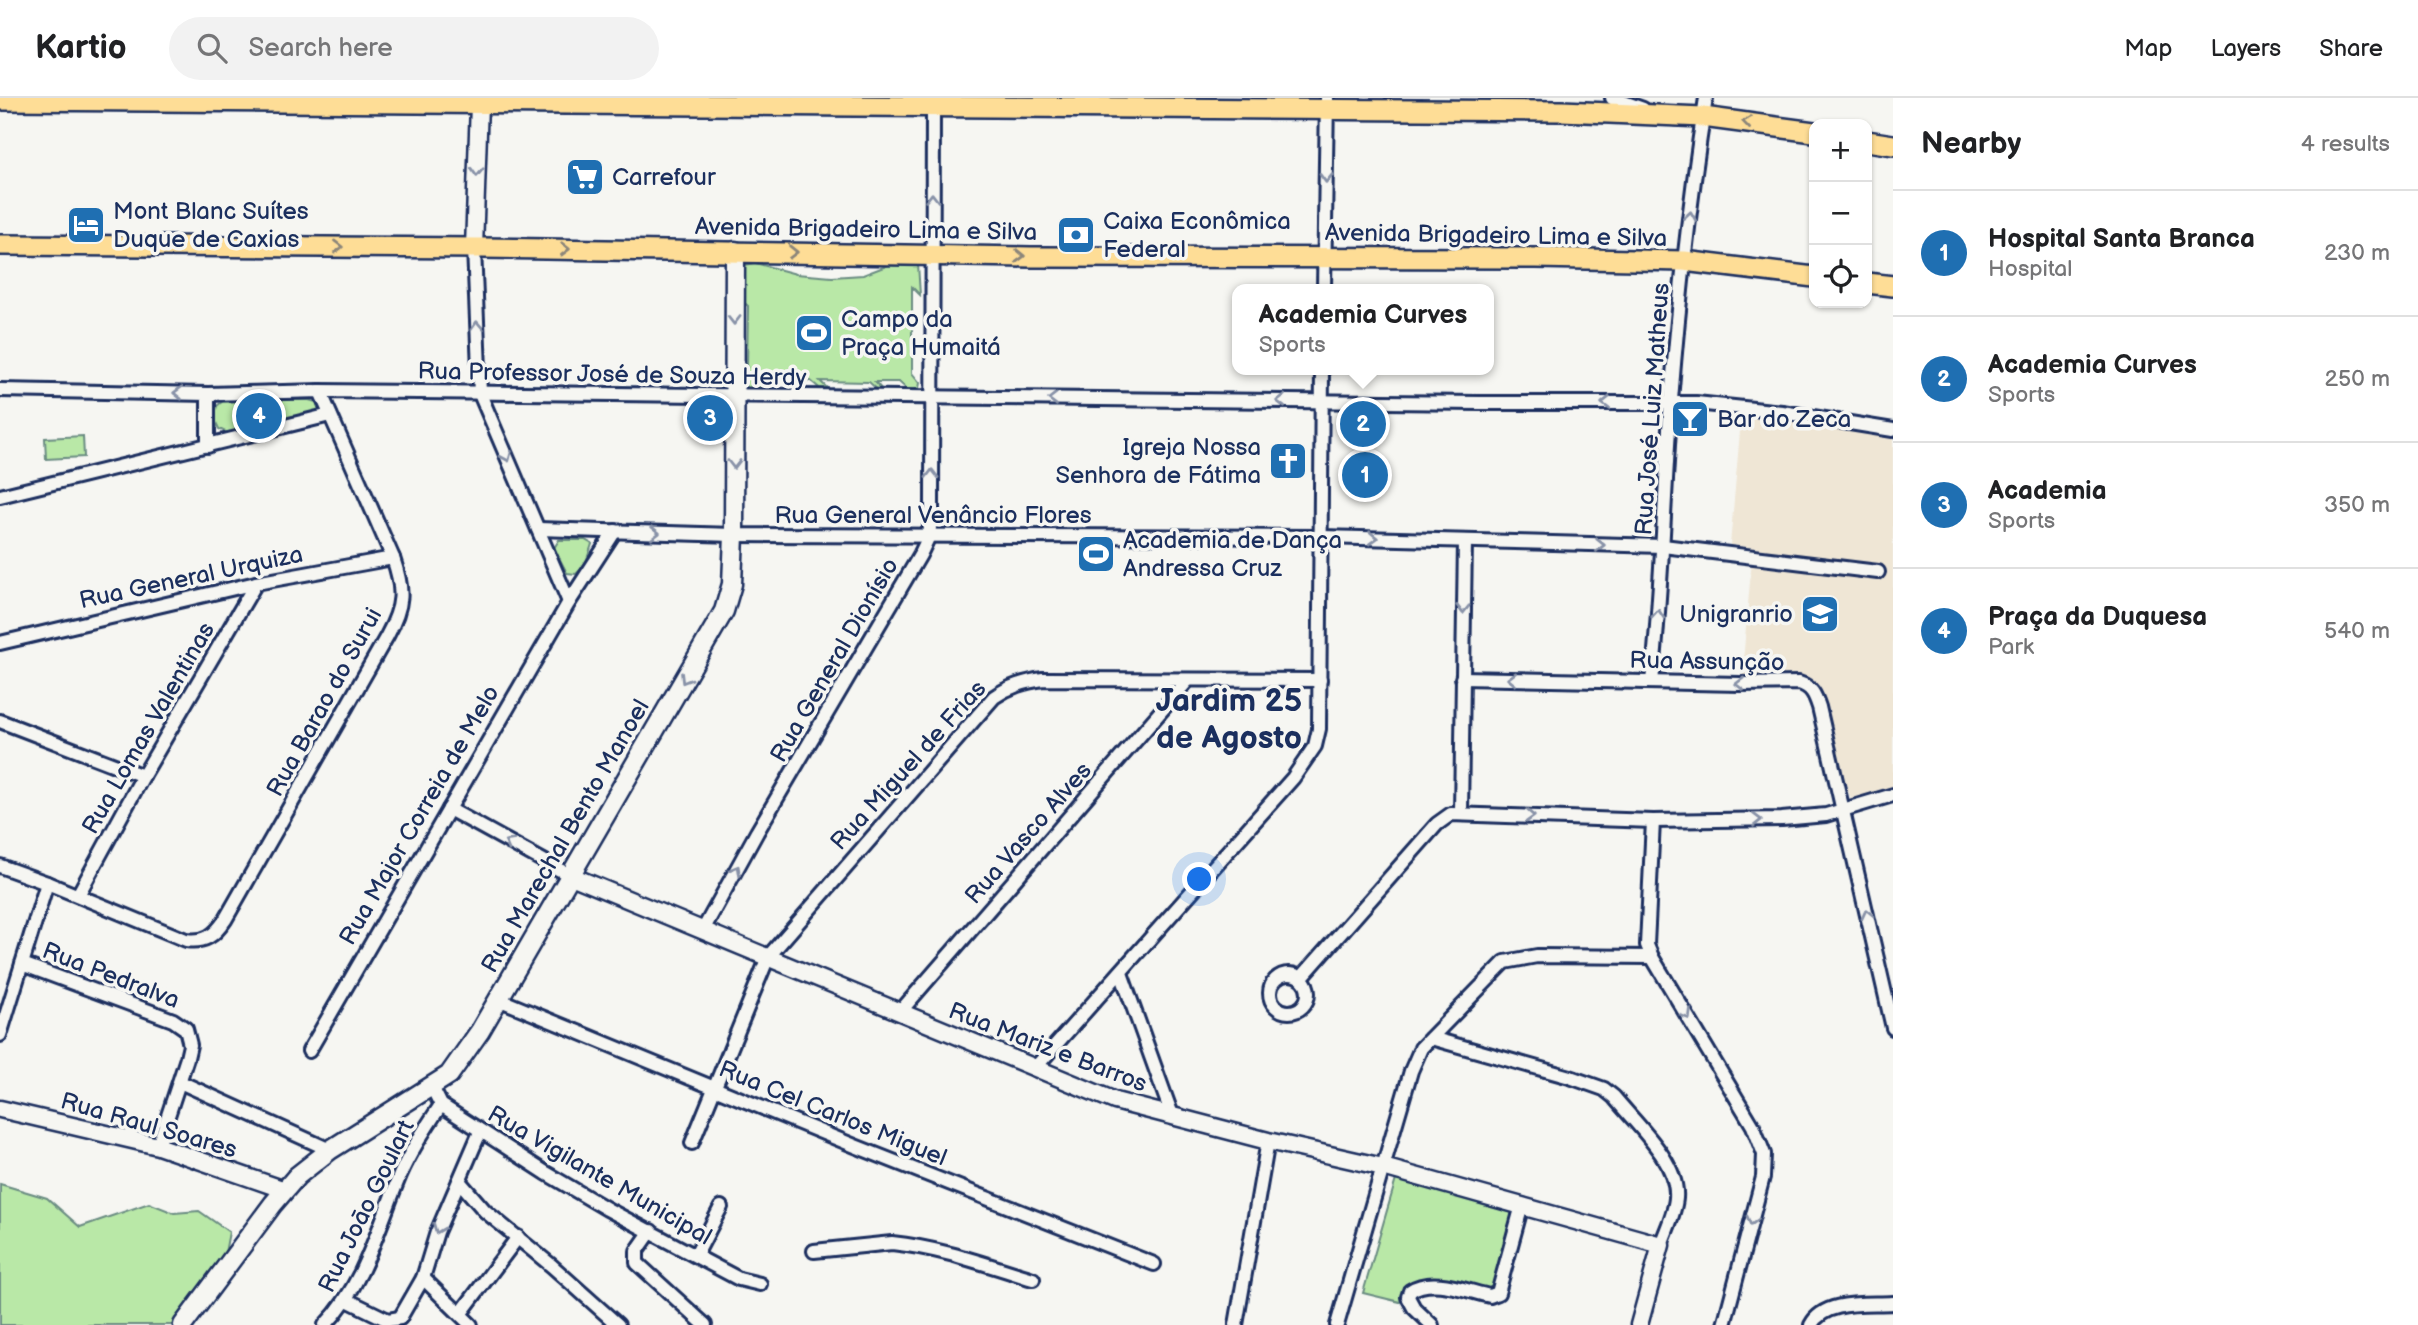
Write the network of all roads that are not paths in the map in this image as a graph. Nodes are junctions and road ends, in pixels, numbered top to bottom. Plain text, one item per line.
1 (1612, 98) edge
2 (0, 100) edge
3 (479, 101) edge
4 (933, 103) edge
5 (1327, 104) edge
6 (1705, 107) edge
7 (1653, 113) junction
8 (1809, 131) edge
9 (1872, 142) edge
10 (1893, 145) edge
11 (0, 245) edge
12 (474, 248) junction
13 (735, 251) junction
14 (932, 253) junction
15 (1325, 257) junction
16 (1684, 261) junction
17 (1809, 276) edge
18 (1324, 284) edge
19 (1872, 284) edge
20 (1893, 286) edge
21 (1322, 375) edge
22 (0, 390) edge
23 (320, 391) junction
24 (208, 394) junction
25 (480, 394) junction
26 (735, 395) junction
27 (932, 399) junction
28 (1322, 401) junction
29 (1671, 402) junction
30 (330, 415) junction
31 (1893, 430) edge
32 (208, 446) junction
33 (0, 496) edge
34 (538, 529) junction
35 (615, 531) junction
36 (734, 535) junction
37 (929, 536) junction
38 (1322, 537) junction
39 (1465, 541) junction
40 (1663, 546) junction
41 (393, 558) junction
42 (1878, 572) dead end
43 (256, 583) junction
44 (569, 602) junction
45 (0, 643) edge
46 (1462, 678) junction
47 (1188, 680) junction
48 (1320, 680) junction
49 (1652, 682) junction
50 (0, 721) edge
51 (143, 776) junction
52 (1893, 795) edge
53 (449, 809) junction
54 (1842, 810) junction
55 (1461, 813) junction
56 (1653, 821) junction
57 (0, 866) edge
58 (569, 876) junction
59 (47, 883) junction
60 (78, 895) junction
61 (703, 930) junction
62 (768, 957) junction
63 (1652, 957) junction
64 (22, 964) junction
65 (1121, 973) junction
66 (1302, 977) dead end
67 (498, 999) junction
68 (899, 1013) junction
69 (1893, 1028) edge
70 (0, 1035) edge
71 (1431, 1038) junction
72 (309, 1051) dead end
73 (1034, 1069) junction
74 (180, 1082) junction
75 (432, 1087) junction
76 (714, 1088) junction
77 (441, 1105) junction
78 (0, 1109) edge
79 (1172, 1115) junction
80 (480, 1132) junction
81 (1268, 1141) junction
82 (692, 1143) dead end
83 (158, 1146) junction
84 (330, 1150) junction
85 (1383, 1167) junction
86 (459, 1181) junction
87 (285, 1190) junction
88 (1522, 1205) junction
89 (722, 1206) dead end
90 (651, 1231) junction
91 (518, 1237) junction
92 (1661, 1245) junction
93 (814, 1251) dead end
94 (696, 1255) junction
95 (1154, 1264) dead end
96 (423, 1278) junction
97 (1033, 1279) dead end
98 (760, 1284) dead end
99 (347, 1300) junction
100 (1893, 1303) edge
101 (461, 1313) junction
102 (382, 1321) edge
103 (403, 1321) edge
104 (183, 1325) edge
105 (325, 1325) edge
106 (471, 1325) edge
107 (618, 1325) edge
108 (705, 1325) edge
109 (1236, 1325) edge
110 (1337, 1325) edge
111 (1432, 1325) edge
112 (1639, 1325) edge
113 (1724, 1325) edge
114 (1811, 1325) edge

1 - 7 street
2 - 3 main road
3 - 4 main road
3 -> 12 street
4 - 5 main road
14 -> 4 street, Rua General Dionísio
5 - 7 main road
5 -> 15 street
6 - 7 main road
8 -> 6 main road
16 -> 6 street, Rua José Luiz Matheus
9 - 10 main road
11 -> 12 main road, Avenida Brigadeiro Lima e Silva
12 -> 13 main road, Avenida Brigadeiro Lima e Silva
25 -> 12 street
13 -> 14 main road, Avenida Brigadeiro Lima e Silva
13 -> 26 main road, Rua Marechal Bento Manoel
14 -> 15 main road, Avenida Brigadeiro Lima e Silva
14 - 27 street, Rua General Dionísio
15 - 16 main road, Avenida Brigadeiro Lima e Silva
15 - 18 street
16 - 17 main road, Avenida Brigadeiro Lima e Silva
16 - 29 street, Rua José Luiz Matheus
19 - 20 main road
21 - 28 street
24 -> 22 street, Rua Professor José de Souza Herdy
23 - 24 street, Rua Professor José de Souza Herdy
23 - 25 street, Rua Professor José de Souza Herdy
23 - 30 street, Rua Barao do Surui
24 - 32 street
25 - 26 street, Rua Professor José de Souza Herdy
25 -> 34 street
26 - 27 street, Rua Professor José de Souza Herdy
26 -> 36 main road, Rua Marechal Bento Manoel
28 -> 27 street, Rua Professor José de Souza Herdy
37 -> 27 street, Rua General Dionísio
29 -> 28 street, Rua Professor José de Souza Herdy
28 - 38 street
29 - 31 street, Rua Professor José de Souza Herdy
29 - 40 street, Rua José Luiz Matheus
30 - 32 street
30 - 41 street, Rua Barao do Surui
32 - 33 street
34 - 35 street, Rua General Venâncio Flores
34 - 44 street
35 -> 36 street, Rua General Venâncio Flores
35 - 44 street, Rua Major Correia de Melo
36 - 37 street, Rua General Venâncio Flores
36 -> 58 main road, Rua Marechal Bento Manoel
37 - 38 street, Rua General Venâncio Flores
61 -> 37 street, Rua General Dionísio
38 -> 39 street, Rua General Venâncio Flores
38 - 48 street
39 -> 40 street, Rua General Venâncio Flores
39 -> 46 street
40 - 42 street, Rua General Venâncio Flores
49 -> 40 street, Rua José Luiz Matheus
41 - 43 street, Rua General Urquiza
41 - 60 street, Rua Barao do Surui
43 - 45 street, Rua General Urquiza
43 - 51 street, Rua Lomas Valentinas
44 - 53 street, Rua Major Correia de Melo
49 -> 46 street, Rua Assunção
46 - 55 street
47 - 48 street, Rua Miguel de Frias
47 - 62 street, Rua Miguel de Frias
47 - 68 street, Rua Vasco Alves
48 - 65 street
54 -> 49 street, Rua Assunção
50 - 51 street
51 - 60 street, Rua Lomas Valentinas
52 - 54 street
58 -> 53 street, Rua Mariz e Barros
53 - 72 street, Rua Major Correia de Melo
56 -> 54 street
69 -> 54 street, Rua Assunção
55 -> 56 street
55 - 66 street
56 - 63 street
57 - 59 street
58 - 61 street, Rua Mariz e Barros
58 - 67 main road, Rua Marechal Bento Manoel
59 - 60 street
59 - 64 street
61 - 62 street, Rua Mariz e Barros
62 - 68 street, Rua Mariz e Barros
62 - 76 street, Rua Miguel de Frias
63 - 71 street
63 -> 113 street
64 - 70 street
64 - 74 street, Rua Pedralva
65 - 73 street
65 - 79 street
67 - 75 main road, Rua Marechal Bento Manoel
67 - 76 street, Rua Cel Carlos Miguel
68 - 73 street, Rua Mariz e Barros
71 - 85 street
71 - 92 street
73 - 79 street, Rua Mariz e Barros
74 - 83 street, Rua Pedralva
74 - 84 street
75 - 77 street, Rua Vigilante Municipal
75 - 84 main road, Rua Marechal Bento Manoel
76 - 82 street, Rua Miguel de Frias
76 - 95 street, Rua Cel Carlos Miguel
77 - 80 street, Rua Vigilante Municipal
77 - 99 street, Rua Joāo Goulart
78 - 83 street, Rua Raul Soares
79 - 81 street, Rua Mariz e Barros
80 - 86 street
80 - 90 street, Rua Vigilante Municipal
81 - 85 street, Rua Mariz e Barros
81 - 109 street
83 - 87 street, Rua Raul Soares
84 - 87 main road, Rua Marechal Bento Manoel
85 - 88 street, Rua Mariz e Barros
85 - 110 street
86 - 91 street
86 -> 96 street
87 - 104 main road, Rua Marechal Bento Manoel
88 - 92 street, Rua Mariz e Barros
88 - 111 street
89 - 94 street
90 - 94 street, Rua Vigilante Municipal
90 - 108 street
91 - 101 street
91 - 107 street
92 - 112 street
93 - 97 street
94 - 98 street, Rua Vigilante Municipal
96 - 101 street
96 - 103 street
99 - 102 street
99 - 105 street, Rua Joāo Goulart
100 - 114 street
101 - 106 street
102 - 103 street

